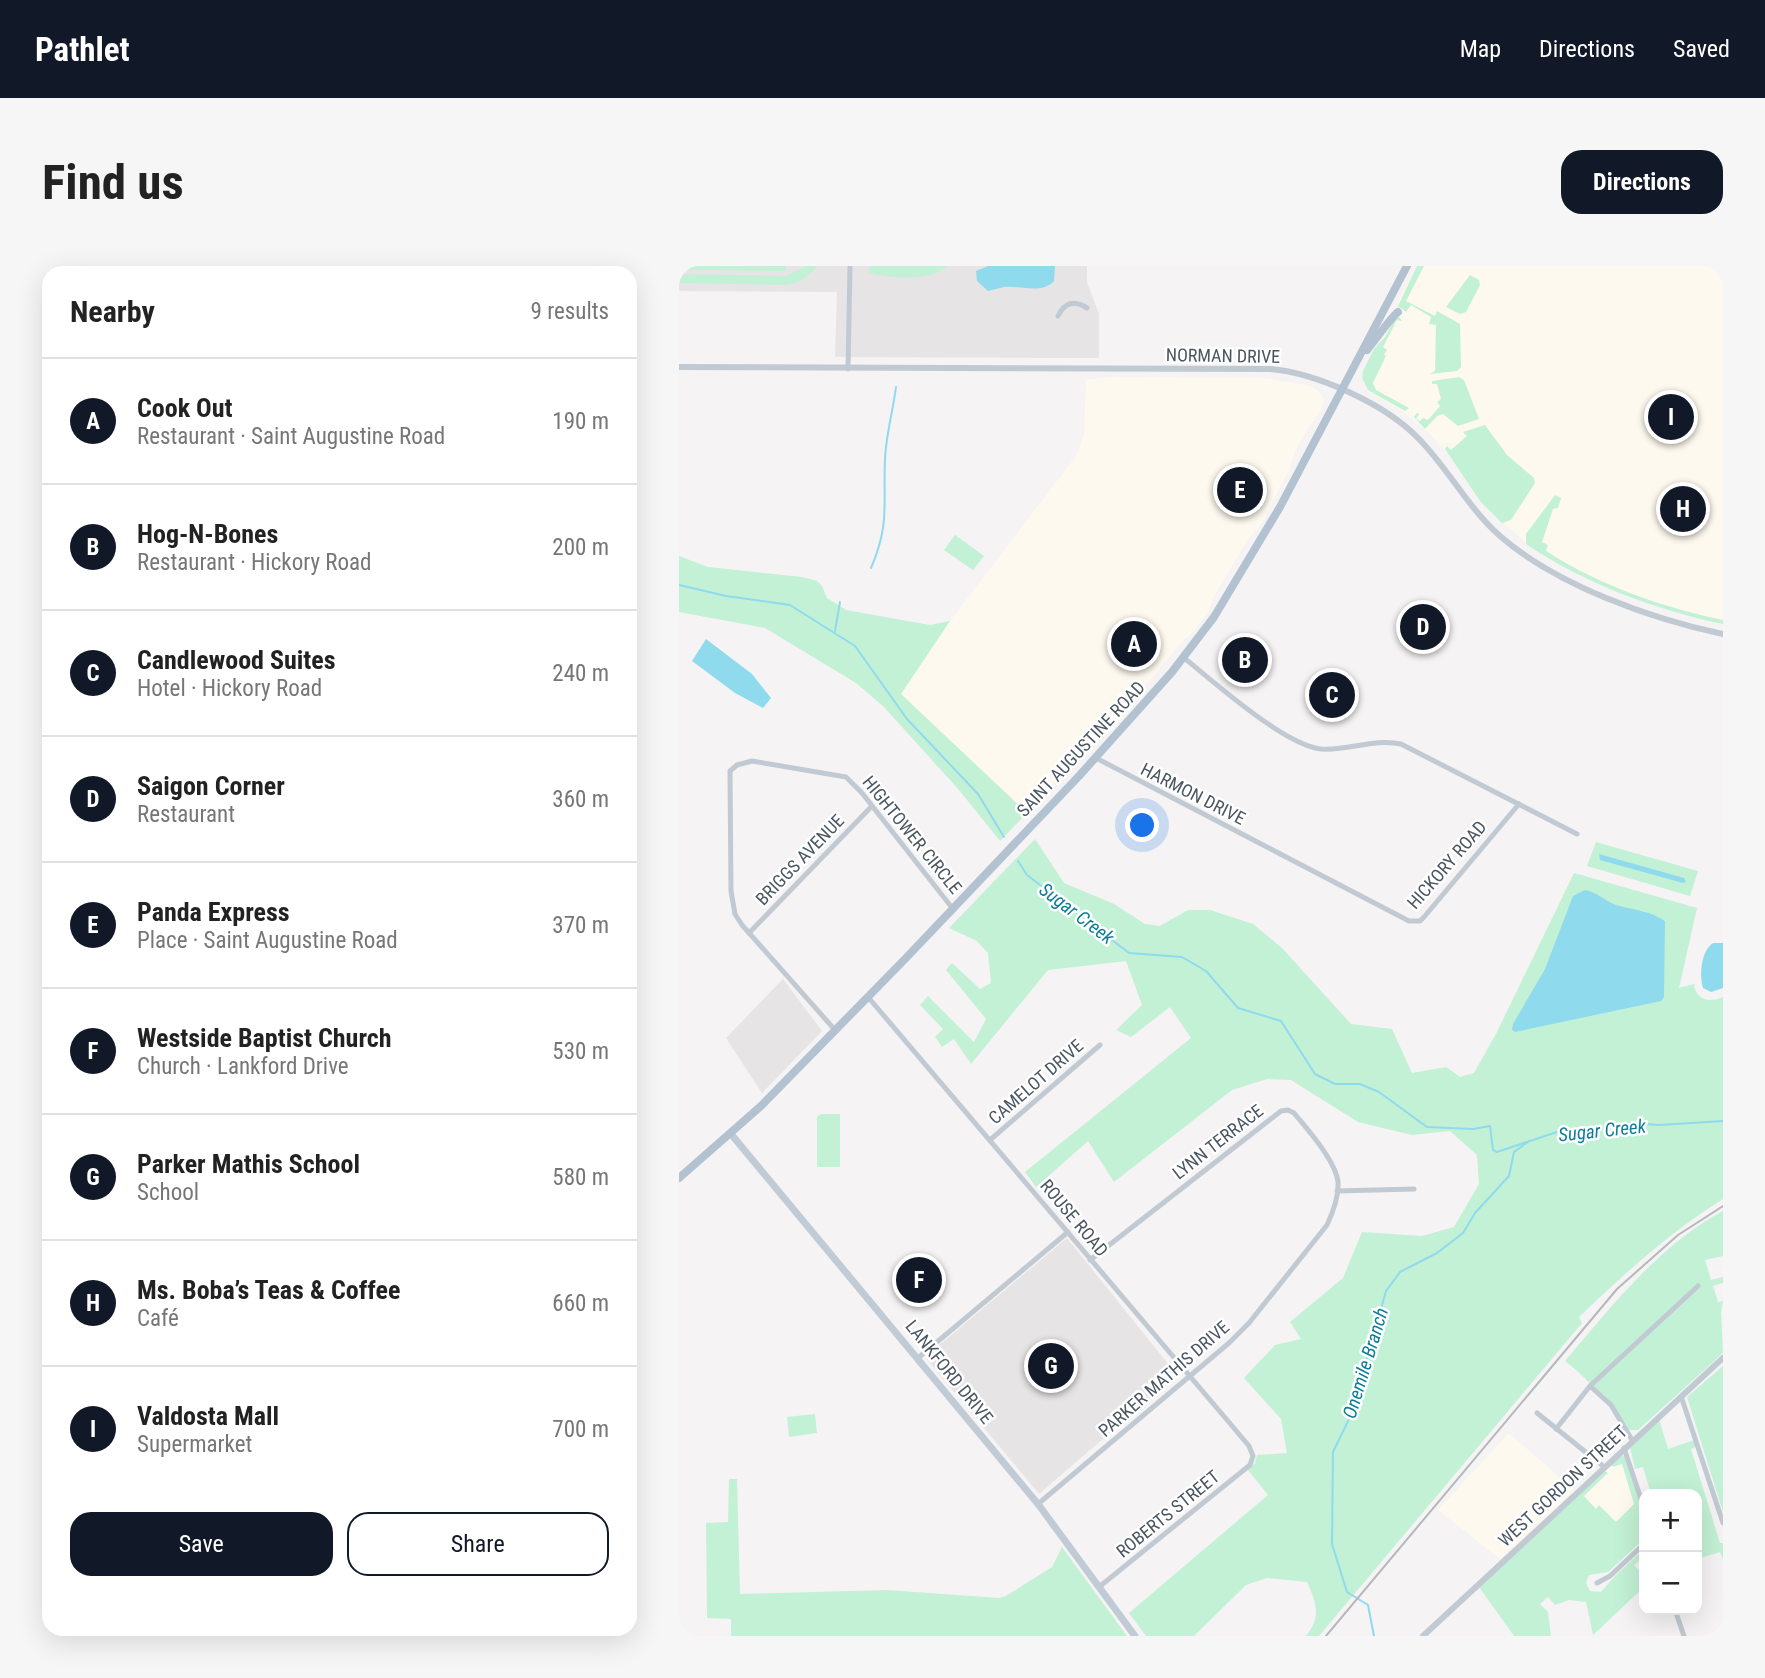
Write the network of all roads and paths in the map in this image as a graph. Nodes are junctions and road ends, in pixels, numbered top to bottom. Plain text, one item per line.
1 (850, 266) edge
2 (1407, 266) edge
3 (1087, 307) dead end
4 (1398, 312) dead end
5 (1058, 316) dead end
6 (1358, 360) junction
7 (679, 367) edge
8 (848, 369) junction
9 (1342, 389) junction
10 (1723, 634) edge
11 (1183, 657) junction
12 (1096, 758) junction
13 (1518, 804) junction
14 (872, 806) junction
15 (1577, 834) dead end
16 (1277, 853) joint
17 (953, 909) junction
18 (749, 933) junction
19 (868, 997) junction
20 (835, 1030) junction
21 (1100, 1045) dead end
22 (731, 1134) junction
23 (990, 1140) junction
24 (679, 1178) edge
25 (1415, 1189) dead end
26 (1338, 1191) junction
27 (1068, 1232) junction
28 (1090, 1260) junction
29 (1698, 1286) dead end
30 (918, 1358) junction
31 (1723, 1358) edge
32 (1189, 1377) junction
33 (1590, 1387) junction
34 (1681, 1396) junction
35 (1537, 1413) dead end
36 (1556, 1429) junction
37 (1632, 1440) junction
38 (1624, 1448) junction
39 (1252, 1461) joint
40 (1603, 1466) junction
41 (1639, 1493) edge
42 (1038, 1504) junction
43 (1723, 1523) edge
44 (1639, 1549) edge
45 (1597, 1583) dead end
46 (1100, 1587) junction
47 (1677, 1615) edge
48 (1135, 1636) edge
49 (1423, 1636) edge
50 (1684, 1636) edge

1 - 8 street
2 - 6 main road, SAINT AUGUSTINE ROAD
3 - 5 street
4 - 6 main road
6 - 9 main road, SAINT AUGUSTINE ROAD
7 - 8 street, NORMAN DRIVE
8 - 9 street, NORMAN DRIVE
9 - 10 street, NORMAN DRIVE
9 - 11 main road, SAINT AUGUSTINE ROAD
11 - 12 main road, SAINT AUGUSTINE ROAD
11 - 13 street
12 - 16 street, HARMON DRIVE
12 - 17 main road, SAINT AUGUSTINE ROAD
13 - 15 street
13 - 16 street, HICKORY ROAD
14 - 17 street, HIGHTOWER CIRCLE
14 - 18 street, BRIGGS AVENUE
14 - 18 street, HIGHTOWER CIRCLE
17 - 19 main road, SAINT AUGUSTINE ROAD
18 - 20 street, HIGHTOWER CIRCLE
19 - 20 main road, SAINT AUGUSTINE ROAD
19 - 23 street, ROUSE ROAD
20 - 22 main road, SAINT AUGUSTINE ROAD
21 - 23 street, CAMELOT DRIVE
22 - 24 main road, SAINT AUGUSTINE ROAD
22 - 30 main road, LANKFORD DRIVE
23 - 27 street, ROUSE ROAD
25 - 26 street
26 - 28 street, LYNN TERRACE
26 - 32 street, PARKER MATHIS DRIVE
27 - 28 street, ROUSE ROAD
27 - 30 street
28 - 32 street, ROUSE ROAD
29 - 33 street
30 - 42 main road, LANKFORD DRIVE
31 - 34 street, WEST GORDON STREET
32 - 39 street, ROUSE ROAD
32 - 42 street, PARKER MATHIS DRIVE
33 - 36 street
33 - 37 street
34 - 37 street, WEST GORDON STREET
34 - 43 street
35 - 36 street
36 - 40 street
37 - 38 street, WEST GORDON STREET
38 - 40 street, WEST GORDON STREET
38 - 41 street
39 - 46 street, ROBERTS STREET
40 - 49 street, WEST GORDON STREET
42 - 46 main road, LANKFORD DRIVE
44 - 45 street
46 - 48 main road, LANKFORD DRIVE
47 - 50 street

